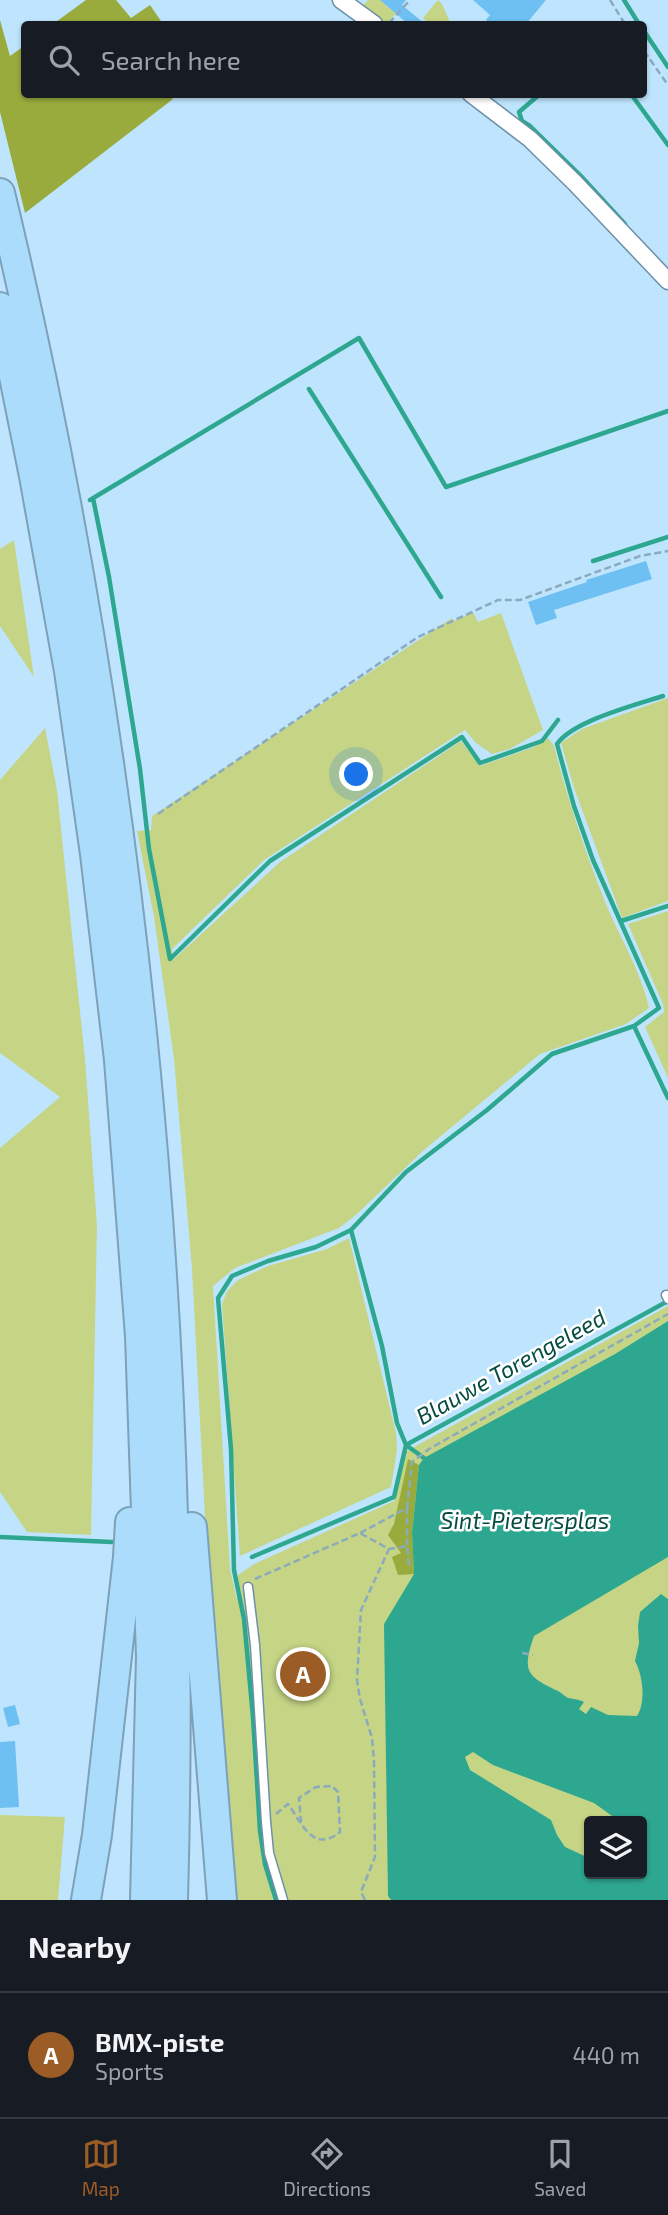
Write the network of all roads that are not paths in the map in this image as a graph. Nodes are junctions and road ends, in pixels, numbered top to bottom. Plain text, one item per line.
1 (341, 0) edge
2 (370, 21) edge
3 (476, 98) edge
4 (0, 193) edge
5 (668, 281) edge
6 (0, 307) edge
7 (162, 1264) junction
8 (144, 1446) junction
9 (248, 1587) road end
10 (86, 1900) edge
11 (145, 1900) edge
12 (173, 1900) edge
13 (222, 1900) edge
14 (283, 1900) edge

1 - 2 street
3 - 5 street
4 - 7 highway
6 - 8 highway
7 - 12 highway
7 - 13 highway
8 - 10 highway
8 - 11 highway
9 - 14 lane

